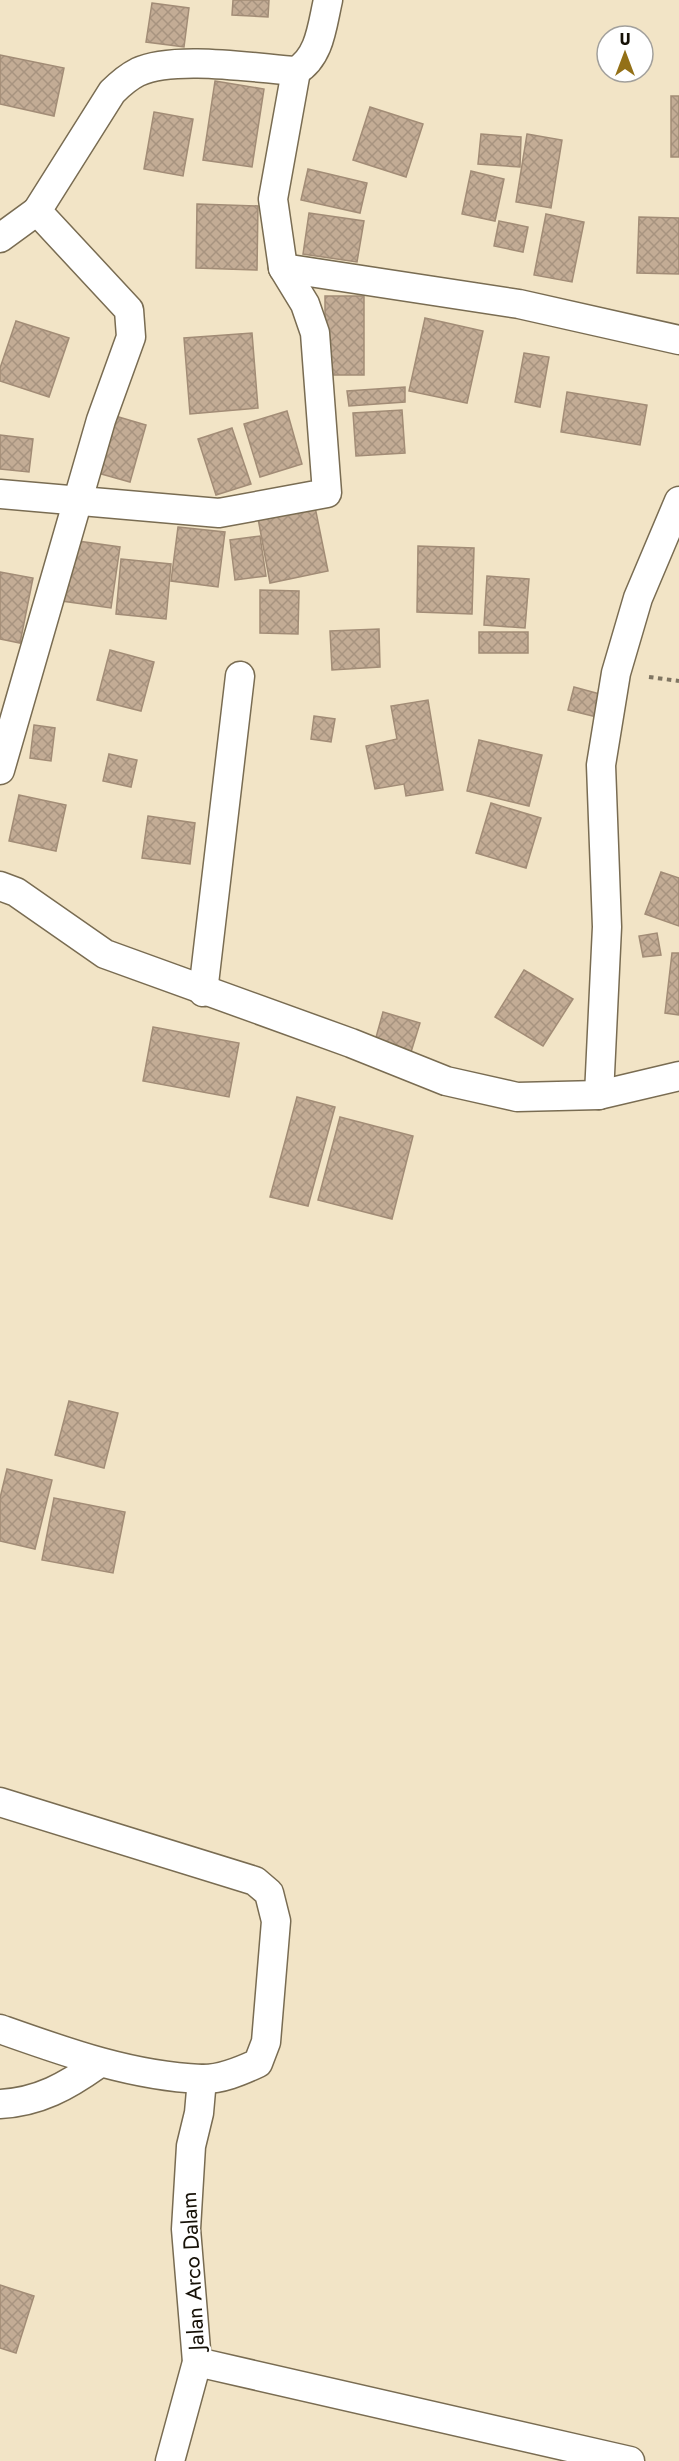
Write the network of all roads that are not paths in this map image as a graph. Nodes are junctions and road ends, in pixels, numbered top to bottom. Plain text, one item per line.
1 (328, 0) edge
2 (296, 71) junction
3 (38, 211) junction
4 (0, 238) edge
5 (283, 268) junction
6 (679, 340) edge
7 (0, 494) edge
8 (77, 500) junction
9 (679, 501) edge
10 (240, 675) dead end
11 (0, 770) edge
12 (0, 886) edge
13 (203, 992) junction
14 (679, 1076) edge
15 (599, 1095) junction
16 (0, 1802) edge
17 (0, 2029) edge
18 (99, 2064) junction
19 (202, 2079) junction
20 (0, 2104) edge
21 (197, 2362) junction
22 (170, 2461) edge
23 (630, 2461) edge

1 - 2 street
2 - 3 street
2 - 5 street
3 - 4 street
3 - 8 street
5 - 6 street
5 - 8 street
7 - 8 street
8 - 11 street
9 - 15 street
10 - 13 street
12 - 13 street
13 - 15 street
14 - 15 street
16 - 19 street
17 - 18 street
18 - 19 street
18 - 20 street
19 - 21 street, Jalan Arco Dalam
21 - 22 street, Jalan Arco Dalam
21 - 23 street

